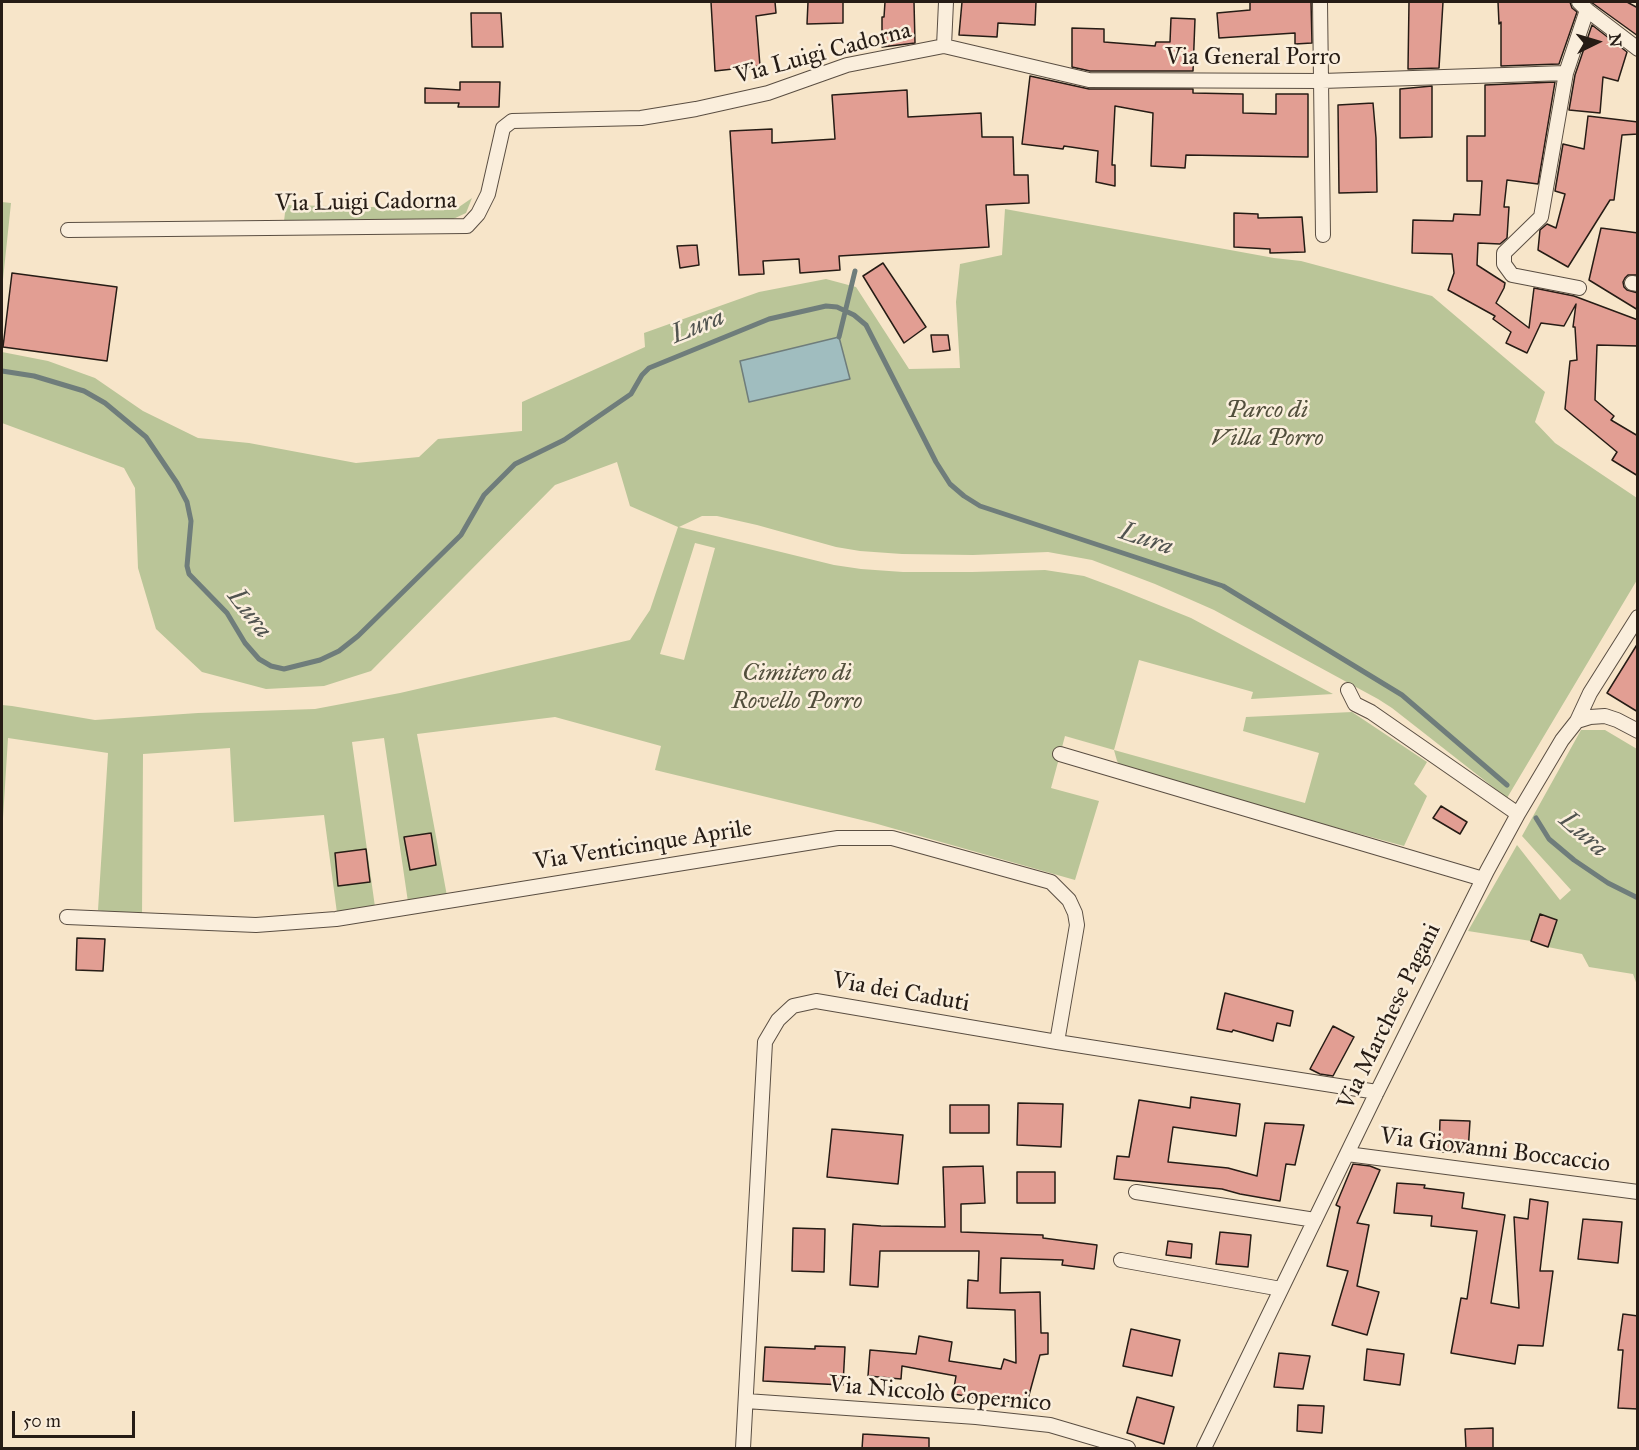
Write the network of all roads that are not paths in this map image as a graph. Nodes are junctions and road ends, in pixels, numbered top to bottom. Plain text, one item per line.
1 (946, 2) edge
2 (1320, 2) edge
3 (1583, 6) edge
4 (944, 46) junction
5 (1638, 49) edge
6 (1566, 73) junction
7 (1322, 81) junction
8 (68, 230) dead end
9 (1323, 235) dead end
10 (1580, 288) dead end
11 (1638, 617) edge
12 (1348, 690) dead end
13 (1577, 721) junction
14 (1638, 731) edge
15 (1060, 754) dead end
16 (1518, 814) junction
17 (1483, 879) junction
18 (67, 916) dead end
19 (1057, 1042) junction
20 (1377, 1092) junction
21 (1347, 1154) junction
22 (1136, 1191) dead end
23 (1638, 1192) edge
24 (1315, 1220) junction
25 (1121, 1260) dead end
26 (1281, 1289) junction
27 (746, 1401) junction
28 (743, 1449) edge
29 (1128, 1449) edge
30 (1204, 1449) edge

1 - 4 street
2 - 7 street
3 - 5 street
3 - 6 street
4 - 7 street, Via General Porro
4 - 8 street, Via Luigi Cadorna
6 - 7 street, Via General Porro
6 - 10 street
7 - 9 street
11 - 13 street, Via Marchese Pagani
12 - 16 street
13 - 14 street
13 - 16 street, Via Marchese Pagani
15 - 17 street
16 - 17 street, Via Marchese Pagani
17 - 20 street, Via Marchese Pagani
18 - 19 street, Via Venticinque Aprile
19 - 20 street, Via dei Caduti
19 - 27 street, Via dei Caduti
20 - 21 street, Via Marchese Pagani
21 - 23 street, Via Giovanni Boccaccio
21 - 24 street, Via Marchese Pagani
22 - 24 street
24 - 26 street, Via Marchese Pagani
25 - 26 street
26 - 30 street, Via Marchese Pagani
27 - 28 street, Via dei Caduti
27 - 29 street, Via Niccolò Copernico

